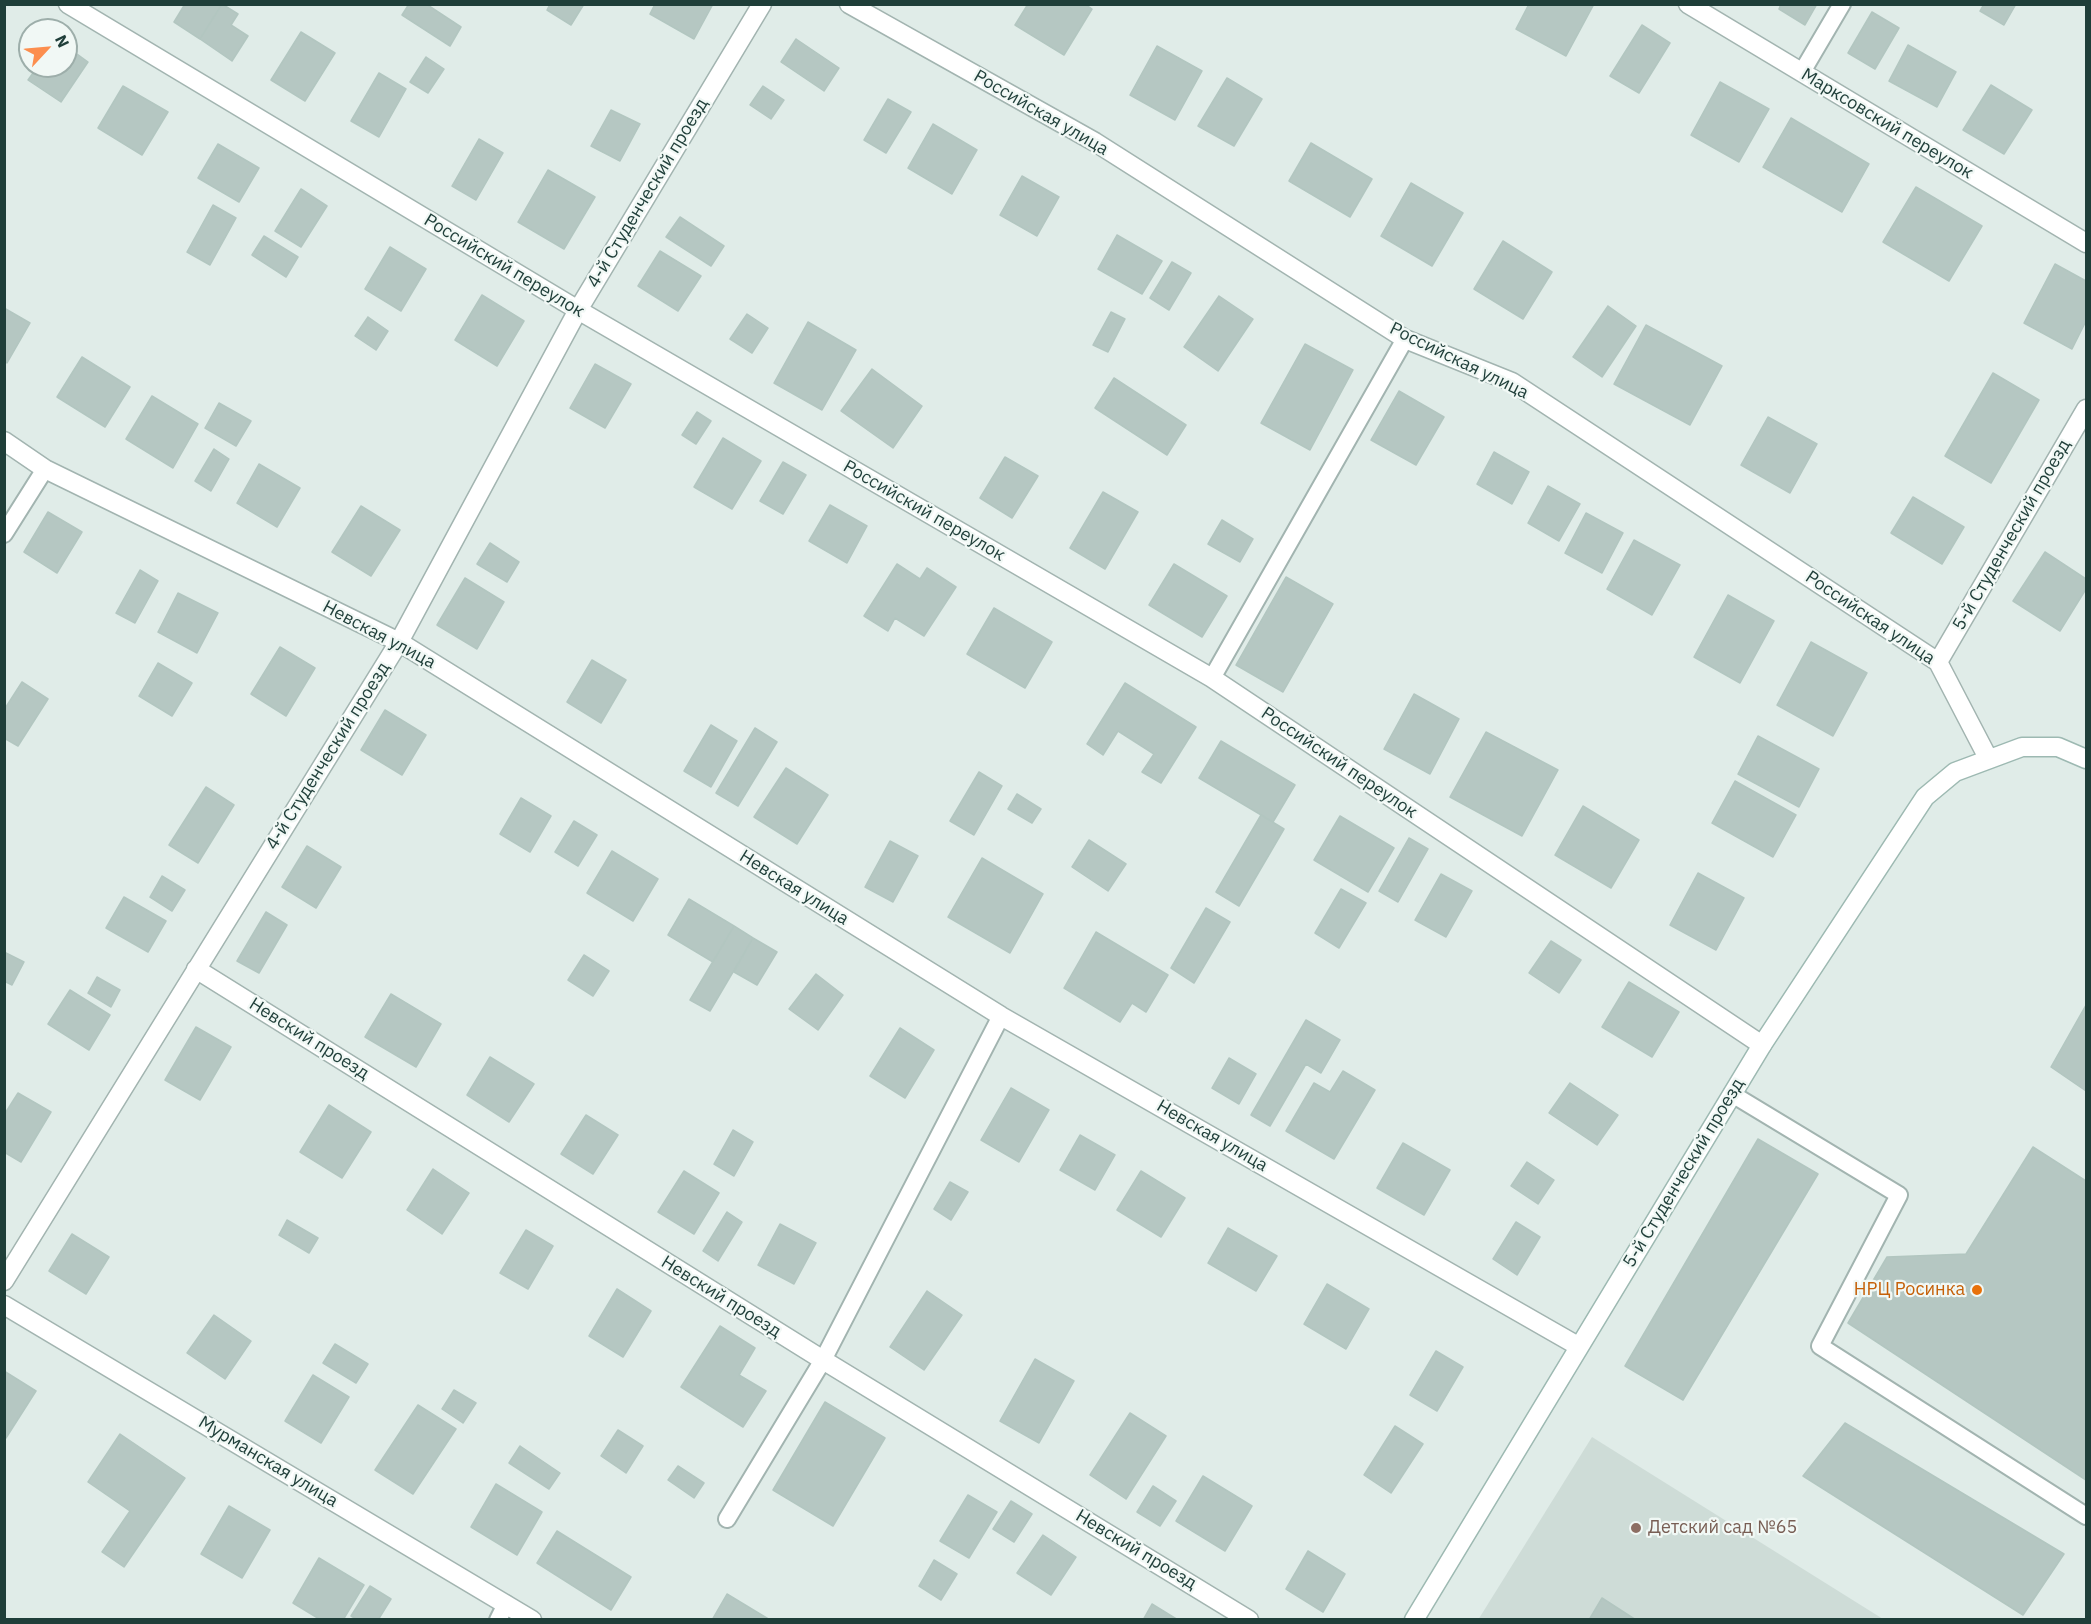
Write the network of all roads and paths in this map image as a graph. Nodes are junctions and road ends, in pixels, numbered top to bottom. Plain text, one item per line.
1 (68, 4) edge
2 (762, 4) edge
3 (849, 4) edge
4 (1688, 4) edge
5 (1842, 4) edge
6 (1802, 72) junction
7 (2086, 243) edge
8 (578, 310) junction
9 (1405, 339) junction
10 (2086, 409) edge
11 (4, 441) edge
12 (45, 469) junction
13 (4, 534) edge
14 (399, 642) junction
15 (1938, 662) junction
16 (1212, 678) junction
17 (1988, 758) junction
18 (2086, 759) edge
19 (196, 969) junction
20 (1000, 1016) junction
21 (1762, 1045) junction
22 (1732, 1094) junction
23 (4, 1281) edge
24 (4, 1305) edge
25 (1578, 1347) junction
26 (823, 1360) junction
27 (2086, 1516) edge
28 (727, 1519) dead end
29 (502, 1612) edge
30 (532, 1620) edge
31 (1249, 1620) edge
32 (1414, 1620) edge

1 - 8 street, Российский переулок
2 - 8 street, 4-й Студенческий проезд
3 - 9 street, Российская улица
4 - 6 street, Марксовский переулок
5 - 6 lane
6 - 7 street, Марксовский переулок
8 - 14 street, 4-й Студенческий проезд
8 - 16 street, Российский переулок
9 - 15 street, Российская улица
9 - 16 lane
10 - 15 street, 5-й Студенческий проезд
11 - 12 street, Невская улица
12 - 13 lane
12 - 14 street, Невская улица
14 - 19 street, 4-й Студенческий проезд
14 - 20 street, Невская улица
15 - 17 street, Российская улица
16 - 21 street, Российский переулок
17 - 18 street
17 - 21 street, 5-й Студенческий проезд
19 - 23 street, 4-й Студенческий проезд
19 - 26 street, Невский проезд
20 - 25 street, Невская улица
20 - 26 lane
21 - 22 street, 5-й Студенческий проезд
22 - 25 street, 5-й Студенческий проезд
22 - 27 lane
24 - 29 street, Мурманская улица
25 - 32 street, 5-й Студенческий проезд
26 - 28 lane
26 - 31 street, Невский проезд
29 - 30 street, Мурманская улица

